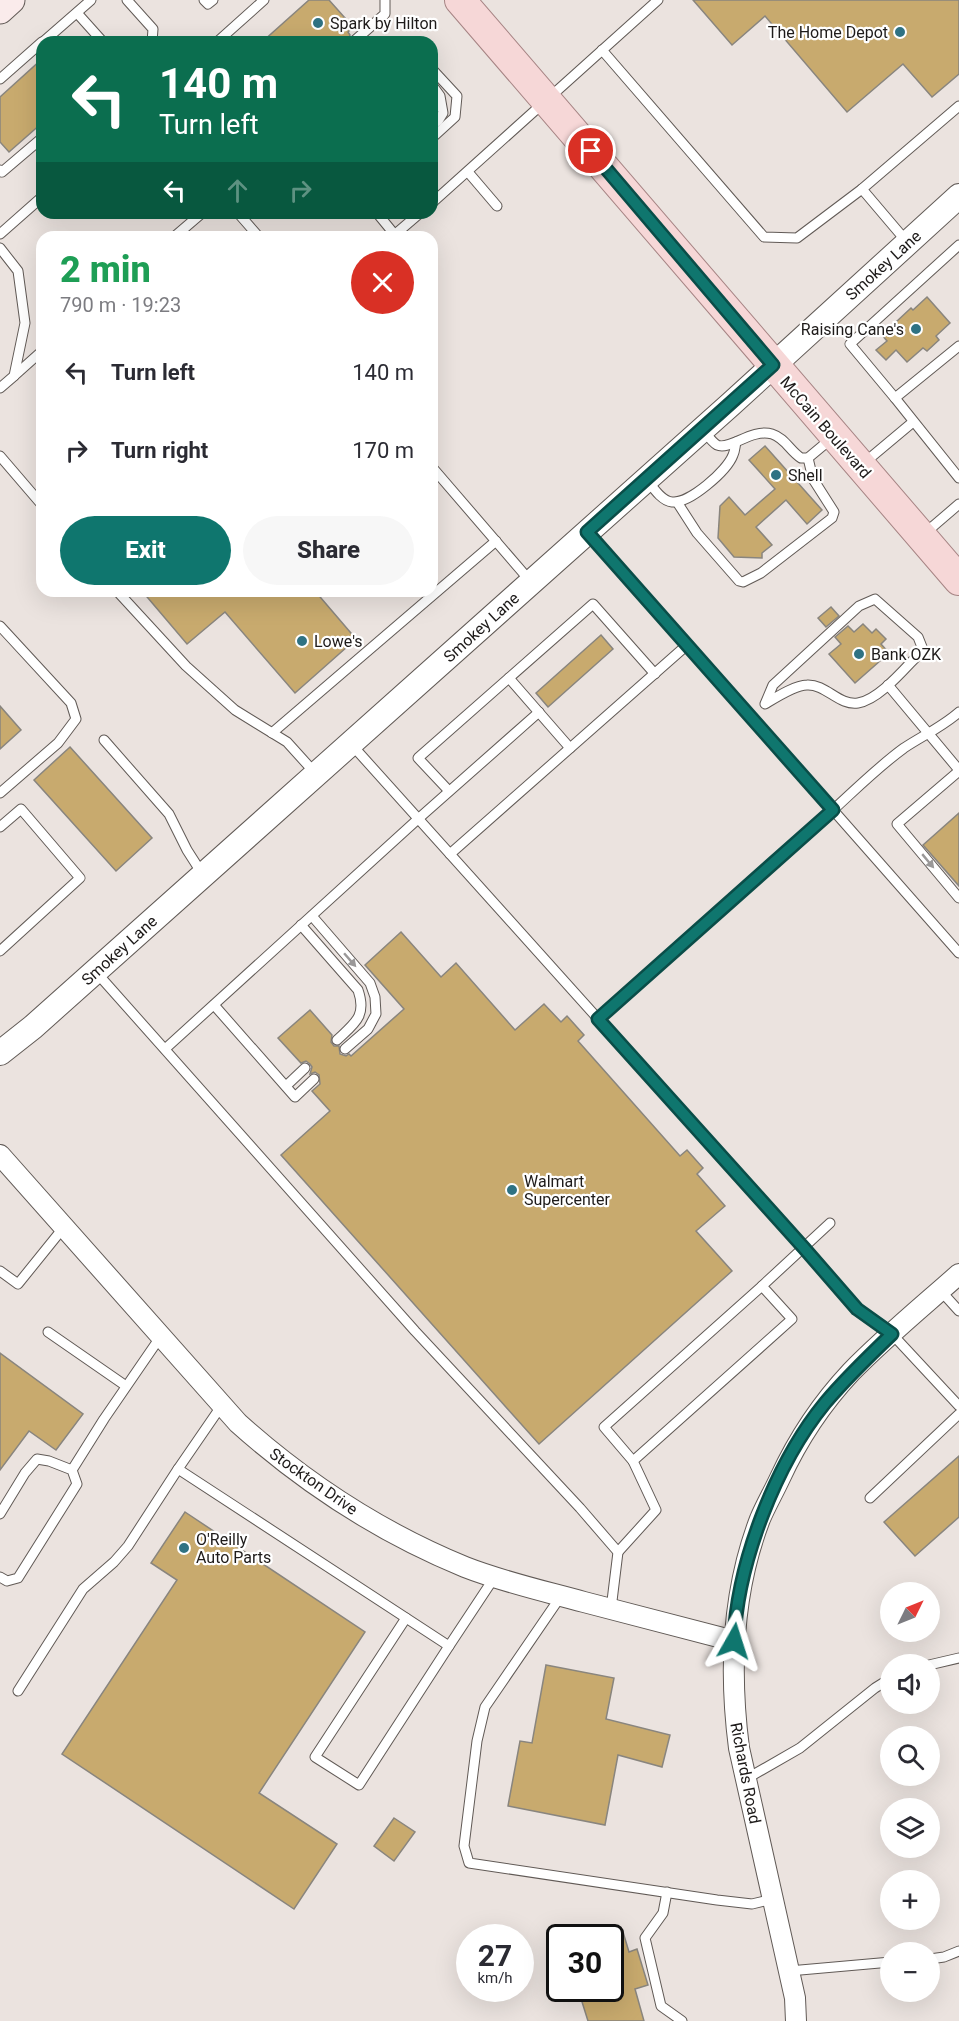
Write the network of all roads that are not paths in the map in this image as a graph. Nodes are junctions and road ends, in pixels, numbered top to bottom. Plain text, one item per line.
1 (11, 0) edge
2 (91, 0) edge
3 (127, 0) edge
4 (264, 0) edge
5 (385, 0) edge
6 (460, 0) edge
7 (658, 0) edge
8 (0, 10) edge
9 (76, 12) junction
10 (49, 36) edge
11 (98, 36) edge
12 (152, 36) edge
13 (224, 36) edge
14 (360, 36) edge
15 (36, 47) edge
16 (603, 50) junction
17 (438, 75) edge
18 (0, 79) edge
19 (438, 93) edge
20 (547, 99) junction
21 (959, 106) edge
22 (455, 117) junction
23 (438, 119) edge
24 (438, 122) edge
25 (438, 133) edge
26 (36, 143) edge
27 (0, 170) edge
28 (468, 172) junction
29 (862, 189) junction
30 (959, 196) edge
31 (438, 198) edge
32 (36, 202) edge
33 (497, 206) dead end
34 (195, 219) edge
35 (243, 219) edge
36 (413, 219) edge
37 (181, 231) edge
38 (254, 231) edge
39 (400, 231) edge
40 (0, 234) edge
41 (907, 243) junction
42 (959, 245) edge
43 (1, 252) edge
44 (959, 346) edge
45 (36, 356) edge
46 (773, 365) junction
47 (14, 376) junction
48 (0, 388) edge
49 (895, 398) junction
50 (913, 422) junction
51 (702, 429) junction
52 (834, 436) junction
53 (736, 442) junction
54 (0, 456) edge
55 (808, 458) junction
56 (860, 466) junction
57 (438, 474) edge
58 (959, 478) edge
59 (646, 479) junction
60 (36, 498) edge
61 (677, 502) junction
62 (959, 504) edge
63 (587, 532) junction
64 (921, 537) junction
65 (496, 541) junction
66 (959, 580) edge
67 (531, 582) junction
68 (438, 591) edge
69 (123, 597) edge
70 (431, 597) edge
71 (0, 626) edge
72 (687, 645) junction
73 (655, 674) junction
74 (509, 678) junction
75 (888, 685) junction
76 (765, 704) junction
77 (539, 712) junction
78 (959, 712) edge
79 (751, 717) junction
80 (272, 733) junction
81 (928, 734) junction
82 (104, 740) dead end
83 (351, 743) junction
84 (570, 748) junction
85 (959, 771) edge
86 (317, 774) junction
87 (449, 791) junction
88 (0, 793) edge
89 (833, 810) junction
90 (418, 819) junction
91 (0, 827) edge
92 (450, 854) junction
93 (203, 875) junction
94 (959, 898) edge
95 (312, 916) junction
96 (301, 925) junction
97 (0, 951) edge
98 (959, 953) edge
99 (95, 971) junction
100 (214, 1005) junction
101 (598, 1019) junction
102 (337, 1040) dead end
103 (165, 1049) junction
104 (345, 1049) dead end
105 (0, 1053) edge
106 (305, 1068) dead end
107 (315, 1078) dead end
108 (286, 1086) junction
109 (0, 1155) edge
110 (830, 1224) dead end
111 (64, 1227) junction
112 (804, 1248) junction
113 (0, 1271) edge
114 (959, 1274) edge
115 (762, 1286) junction
116 (940, 1290) junction
117 (959, 1311) edge
118 (48, 1332) dead end
119 (892, 1334) junction
120 (161, 1336) junction
121 (126, 1386) junction
122 (222, 1405) junction
123 (959, 1406) edge
124 (959, 1414) edge
125 (633, 1461) junction
126 (178, 1469) junction
127 (72, 1470) junction
128 (870, 1498) dead end
129 (0, 1515) edge
130 (618, 1552) junction
131 (495, 1576) junction
132 (0, 1577) edge
133 (561, 1596) junction
134 (611, 1609) junction
135 (406, 1618) junction
136 (734, 1641) junction
137 (449, 1646) junction
138 (959, 1658) edge
139 (940, 1662) edge
140 (880, 1685) edge
141 (18, 1691) dead end
142 (746, 1779) junction
143 (667, 1892) junction
144 (773, 1899) junction
145 (959, 1951) edge
146 (940, 1958) edge
147 (880, 1963) edge
148 (789, 1971) junction
149 (682, 2021) edge
150 (796, 2021) edge

1 - 8 main road
2 - 9 lane
3 - 12 lane
4 - 13 lane
5 - 14 lane
6 - 20 main road, McCain Boulevard
7 - 16 lane
9 - 10 lane
9 - 11 lane
15 - 18 lane
16 - 20 lane
16 - 29 lane
17 - 22 lane
19 - 23 lane
20 - 28 lane
20 - 46 main road, McCain Boulevard
21 - 29 lane
22 - 24 lane
22 - 25 lane
26 - 27 lane
28 - 31 lane
28 - 33 lane
29 - 41 lane
30 - 41 street, Smokey Lane
32 - 40 lane
34 - 37 lane
35 - 38 lane
36 - 39 lane
41 - 46 street, Smokey Lane
42 - 49 lane
43 - 47 lane
44 - 49 lane
45 - 47 lane
46 - 51 street, Smokey Lane
46 - 52 main road, McCain Boulevard
47 - 48 lane
49 - 50 lane
50 - 56 lane
50 - 58 lane
51 - 53 lane
51 - 59 street, Smokey Lane
52 - 55 lane
52 - 56 main road, McCain Boulevard
53 - 55 lane
53 - 61 lane
54 - 60 lane
55 - 61 lane
56 - 64 main road, McCain Boulevard
57 - 65 lane
59 - 61 lane
59 - 63 street, Smokey Lane
62 - 64 lane
63 - 67 street, Smokey Lane
63 - 72 lane
64 - 66 main road, McCain Boulevard
65 - 67 lane
65 - 68 lane
67 - 83 street, Smokey Lane
69 - 80 lane
70 - 80 lane
71 - 88 lane
72 - 73 lane
72 - 79 lane
73 - 74 lane
73 - 84 lane
74 - 77 lane
74 - 87 lane
75 - 76 lane
75 - 76 lane
75 - 81 lane
76 - 79 lane
77 - 84 lane
77 - 87 lane
78 - 81 lane
79 - 89 lane
80 - 86 lane
81 - 85 lane
81 - 89 lane
82 - 93 lane
83 - 86 street, Smokey Lane
83 - 90 lane
84 - 92 lane
85 -> 94 lane
86 - 93 street, Smokey Lane
87 - 90 lane
89 - 98 lane
89 - 101 lane
90 - 92 lane
90 - 95 lane
91 - 97 lane
92 - 101 lane
93 - 99 street, Smokey Lane
95 - 96 lane
95 -> 104 lane
96 - 100 lane
96 - 102 lane
99 - 103 lane
99 - 105 street, Smokey Lane
100 - 103 lane
100 - 108 lane
101 - 112 lane
103 - 130 lane
106 - 108 lane
107 - 108 lane
109 - 111 street, Stockton Drive
110 - 112 lane
111 - 113 lane
111 - 120 street, Stockton Drive
112 - 115 lane
112 - 119 lane
114 - 116 street, Richards Road
115 - 125 lane
115 - 125 lane
116 - 117 lane
116 - 119 street, Richards Road
118 - 121 lane
119 - 123 lane
119 - 136 street, Richards Road
120 - 121 lane
120 - 122 street, Stockton Drive
121 - 127 lane
122 - 126 lane
122 - 131 street, Stockton Drive
124 - 128 lane
125 - 130 lane
126 - 135 lane
126 - 141 lane
127 - 129 lane
127 - 132 lane
130 - 134 lane
131 - 133 street, Stockton Drive
131 - 137 lane
133 - 134 street, Stockton Drive
133 - 143 lane
134 - 136 street, Stockton Drive
135 - 137 lane
135 - 137 lane
136 - 142 street, Richards Road
138 - 139 lane
140 - 142 lane
142 - 144 street, Richards Road
143 - 144 lane
143 - 149 lane
144 - 148 street, Richards Road
145 - 146 lane
147 - 148 lane
148 - 150 street, Richards Road

